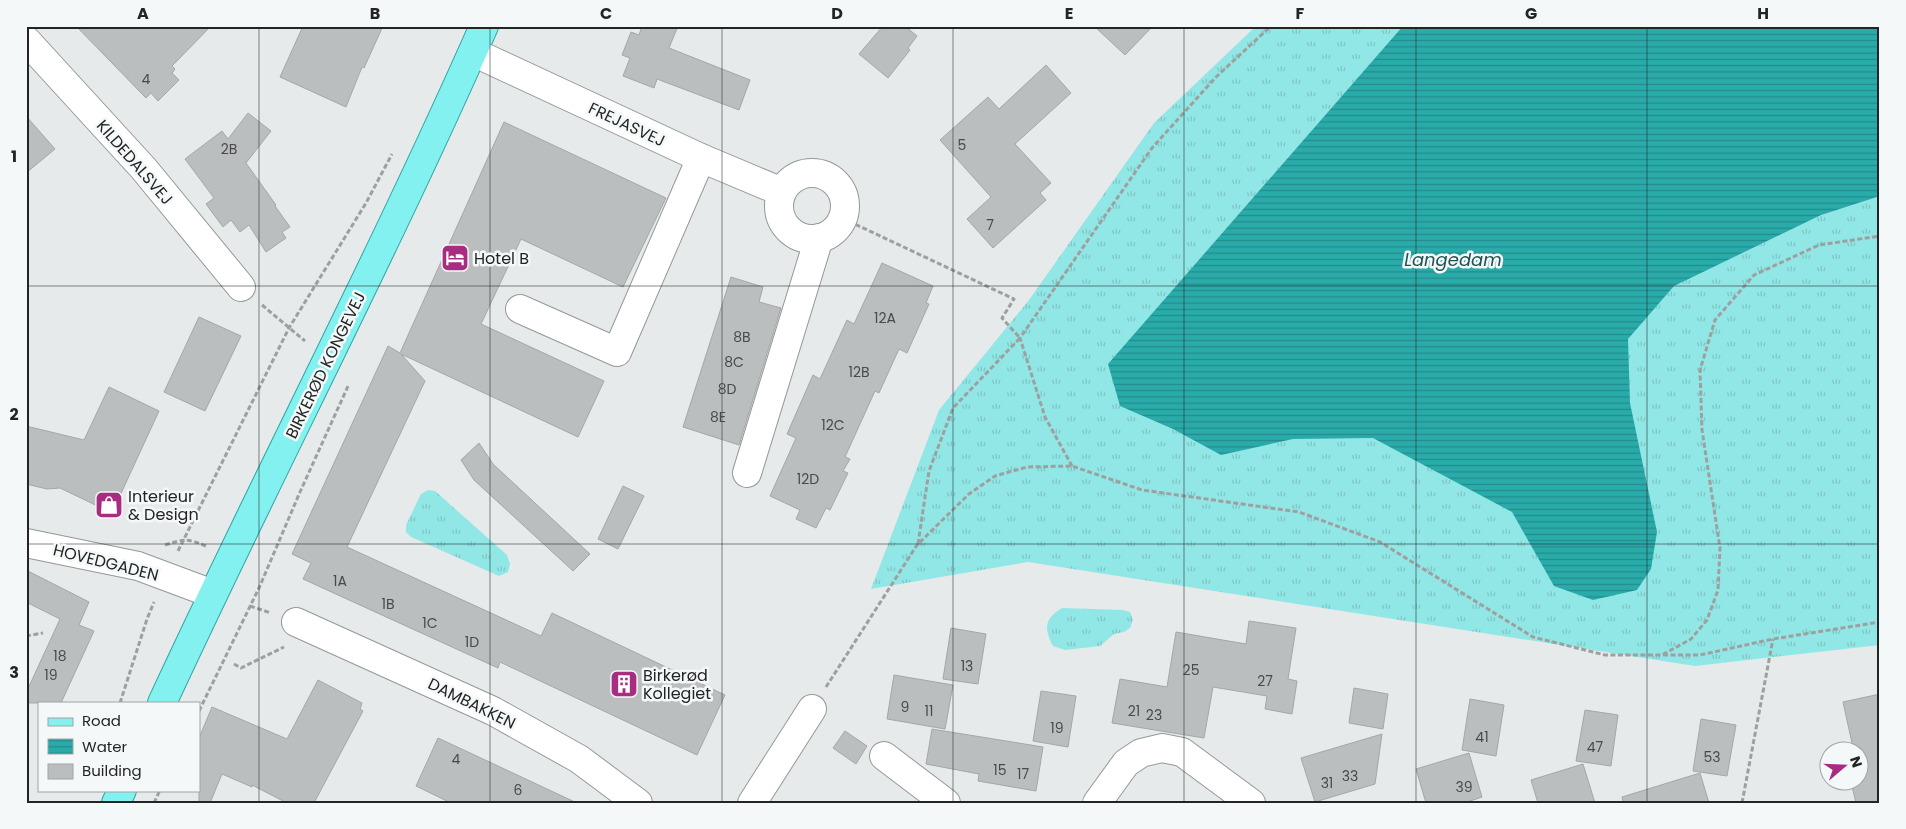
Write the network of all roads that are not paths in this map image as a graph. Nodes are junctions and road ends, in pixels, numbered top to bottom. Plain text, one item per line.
1 (484, 26) edge
2 (26, 40) edge
3 (473, 52) junction
4 (701, 158) junction
5 (782, 192) junction
6 (819, 238) junction
7 (241, 287) road end
8 (520, 309) dead end
9 (747, 473) dead end
10 (26, 543) edge
11 (213, 594) junction
12 (306, 626) road end
13 (162, 702) edge
14 (812, 709) road end
15 (884, 756) dead end
16 (938, 801) edge
17 (638, 803) edge
18 (752, 803) edge
19 (1097, 803) edge
20 (1251, 803) edge

1 - 3 main road, BIRKERØD KONGEVEJ
2 - 7 street, KILDEDALSVEJ
3 - 4 street, FREJASVEJ
3 - 11 main road, BIRKERØD KONGEVEJ
4 - 5 street, FREJASVEJ
4 - 8 street
5 - 6 street
5 - 6 street
6 - 9 street
10 - 11 street, HOVEDGADEN
11 - 13 main road, BIRKERØD KONGEVEJ
12 - 17 street, DAMBAKKEN
14 - 18 street
15 - 16 street
19 - 20 street

